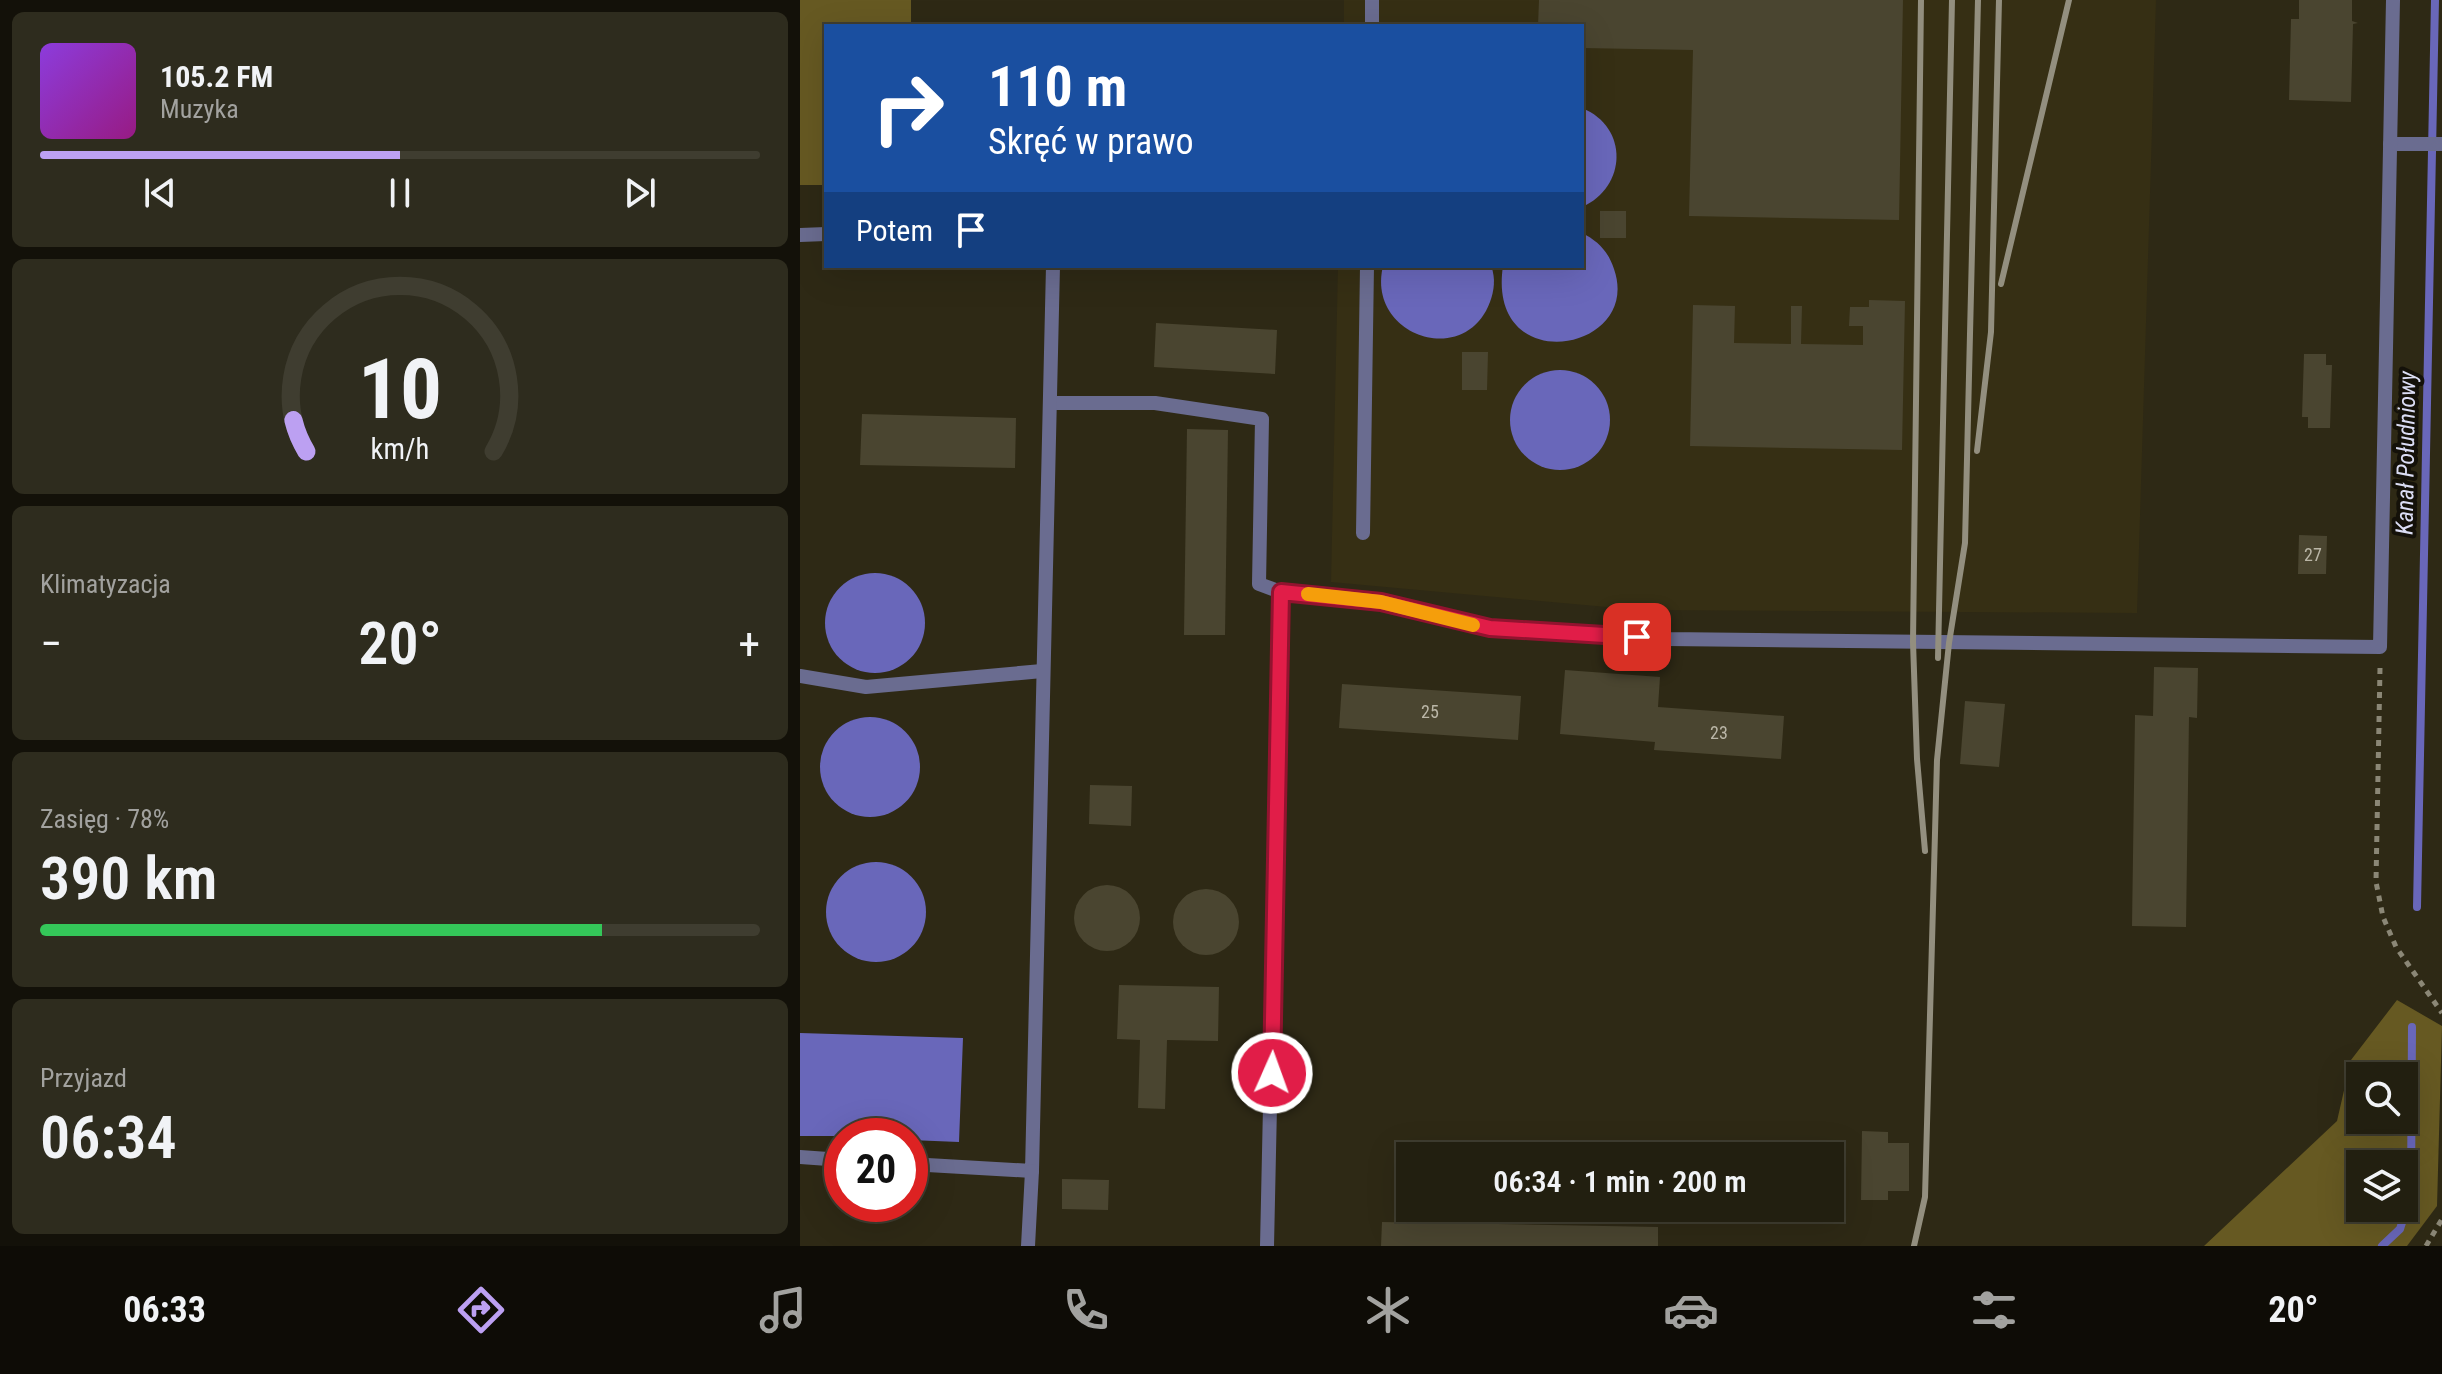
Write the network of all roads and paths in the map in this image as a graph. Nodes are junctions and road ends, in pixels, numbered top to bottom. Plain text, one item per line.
1 (1372, 0) edge
2 (2393, 0) edge
3 (1372, 24) edge
4 (2390, 144) junction
5 (2442, 144) edge
6 (824, 234) edge
7 (800, 235) edge
8 (1053, 268) edge
9 (1367, 268) edge
10 (1051, 403) junction
11 (1363, 533) dead end
12 (1281, 592) junction
13 (2380, 647) junction
14 (1042, 671) junction
15 (800, 676) edge
16 (2442, 1013) edge
17 (800, 1157) edge
18 (824, 1159) edge
19 (928, 1165) edge
20 (1032, 1171) junction
21 (2442, 1219) edge
22 (1028, 1246) edge
23 (1267, 1246) edge
24 (2426, 1246) edge

1 - 3 lane
2 - 4 lane
4 - 5 lane
4 - 13 lane
6 - 7 lane
8 - 10 lane
9 - 11 lane
10 - 12 lane
10 - 14 lane
12 - 13 lane
12 - 23 lane
13 - 16 path
14 - 15 lane
14 - 20 lane
17 - 18 lane
19 - 20 lane
20 - 22 lane
21 - 24 path

